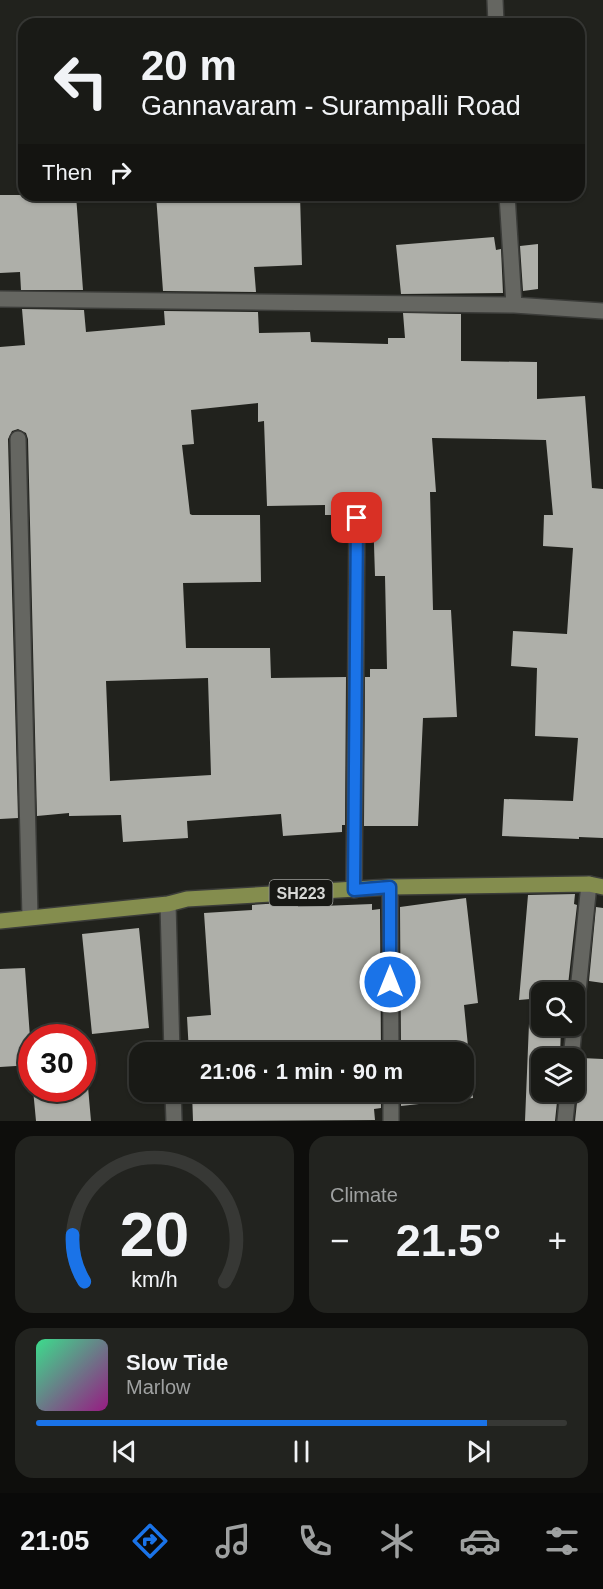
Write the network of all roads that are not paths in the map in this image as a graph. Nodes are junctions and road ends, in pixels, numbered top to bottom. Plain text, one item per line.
1 (495, 0) edge
2 (496, 18) edge
3 (507, 201) edge
4 (0, 298) edge
5 (514, 305) junction
6 (603, 311) edge
7 (18, 439) dead end
8 (357, 518) dead end
9 (596, 886) edge
10 (390, 887) junction
11 (354, 890) junction
12 (168, 904) junction
13 (30, 916) junction
14 (0, 921) edge
15 (172, 1042) edge
16 (391, 1042) edge
17 (574, 1048) edge
18 (173, 1102) edge
19 (391, 1102) edge
20 (567, 1102) edge
21 (174, 1121) edge
22 (391, 1121) edge
23 (565, 1121) edge

1 - 2 street
3 - 5 street
4 - 5 street
5 - 6 street
7 - 13 street
8 - 11 street
9 - 10 main road, SH223
9 - 17 street
10 - 11 main road, SH223
10 - 16 street
11 - 12 main road, SH223
12 - 13 main road, SH223
12 - 15 street
13 - 14 main road, SH223
18 - 21 street
19 - 22 street
20 - 23 street

